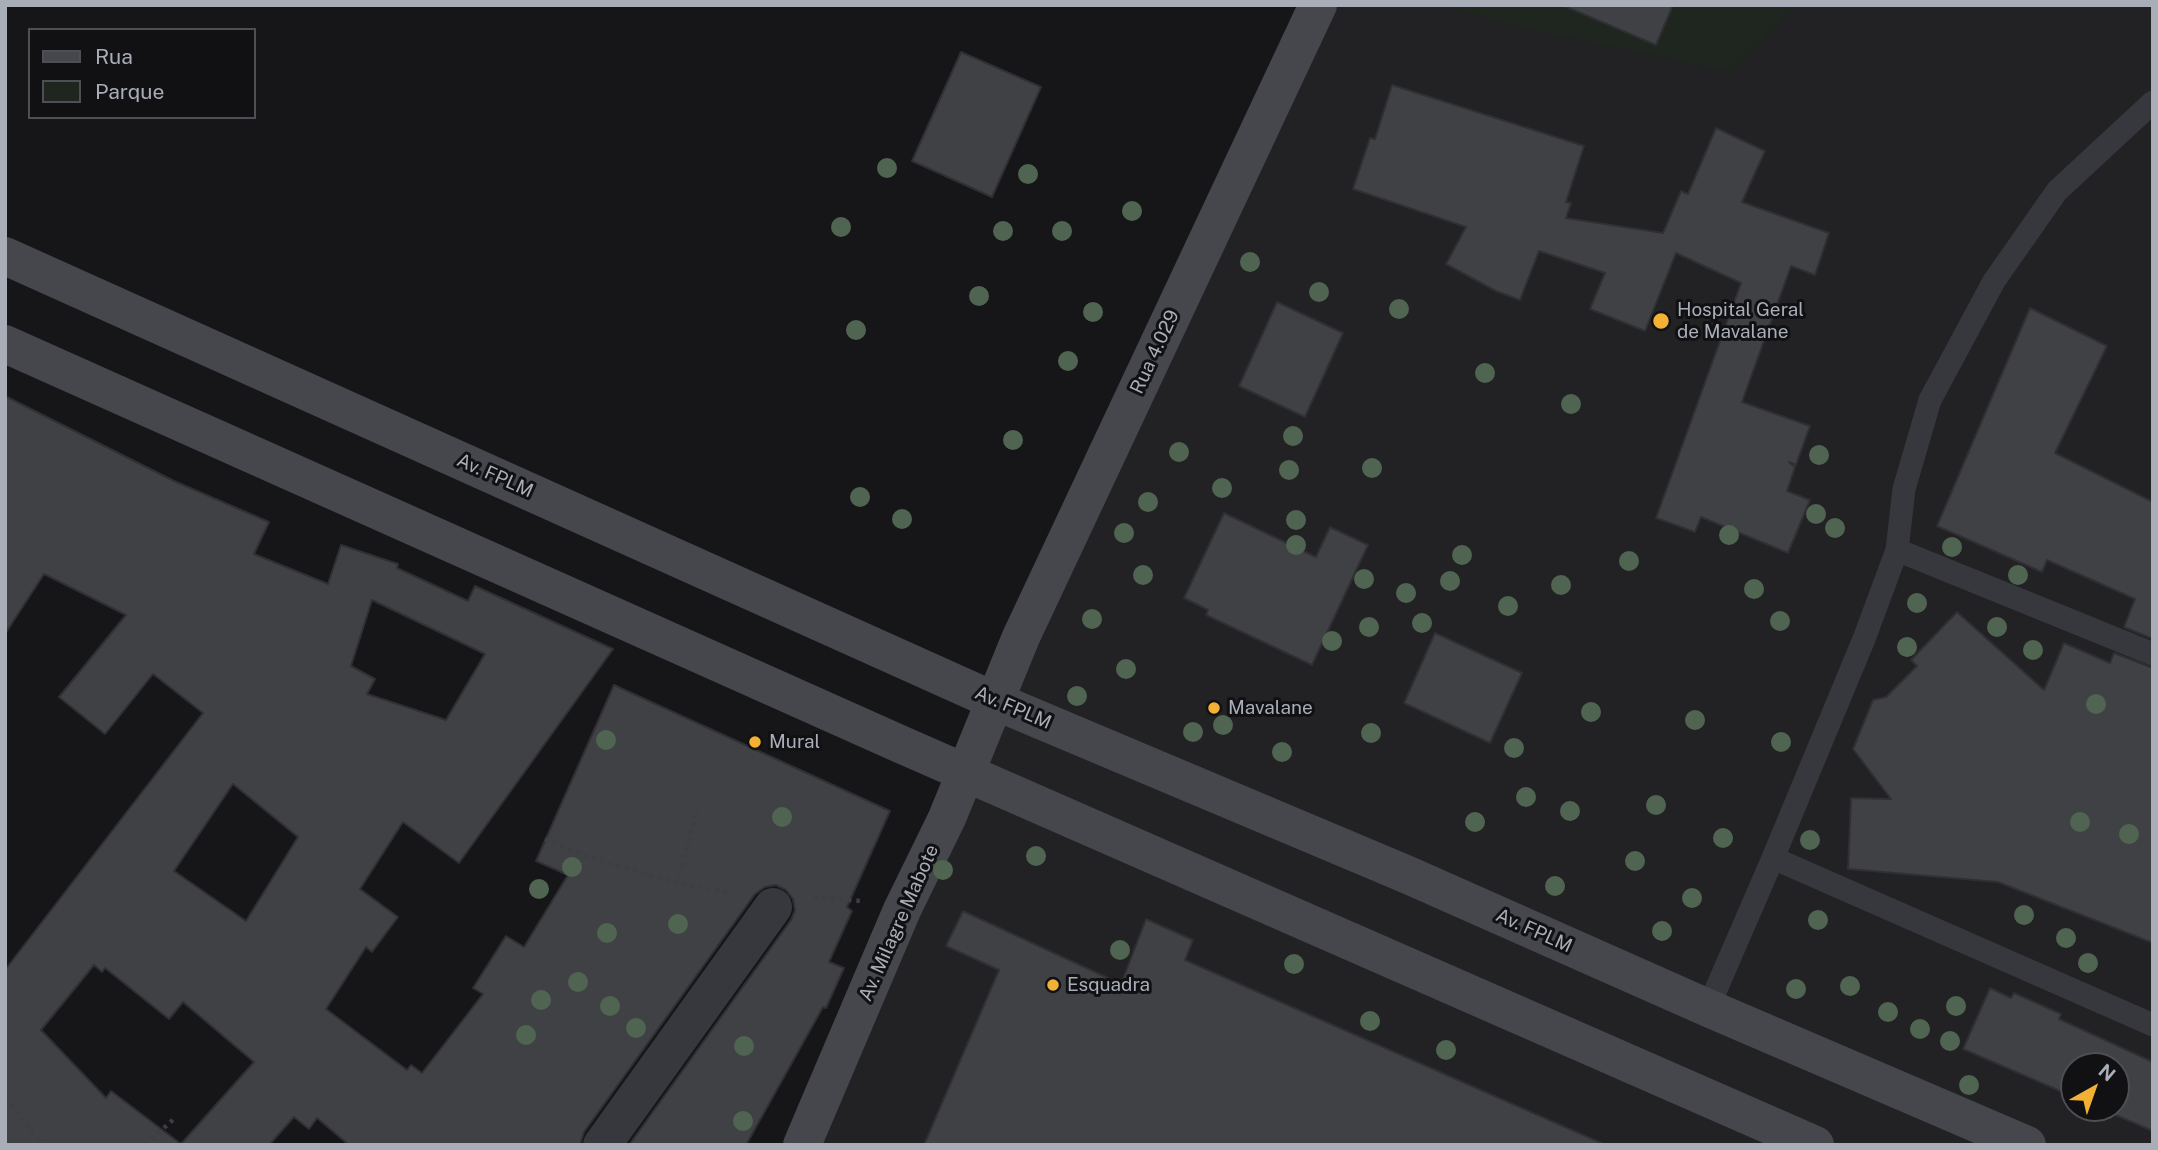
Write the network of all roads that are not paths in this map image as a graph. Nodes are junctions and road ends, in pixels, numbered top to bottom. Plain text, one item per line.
1 (1318, 5) edge
2 (2153, 102) edge
3 (5, 256) edge
4 (5, 344) edge
5 (1896, 550) junction
6 (2153, 654) edge
7 (995, 701) junction
8 (966, 771) junction
9 (1773, 858) junction
10 (774, 907) dead end
11 (1708, 1008) junction
12 (2153, 1025) edge
13 (602, 1145) edge
14 (802, 1145) edge
15 (1815, 1145) edge
16 (2027, 1145) edge

1 - 7 main road, Rua 4.029
2 - 5 lane
3 - 7 main road, Av. FPLM
4 - 8 main road
5 - 6 lane
5 - 9 lane
7 - 8 main road, Av. Milagre Mabote
7 - 11 main road, Av. FPLM
8 - 14 main road, Av. Milagre Mabote
8 - 15 main road
9 - 11 lane
9 - 12 lane
10 - 13 street
11 - 16 main road, Av. FPLM

